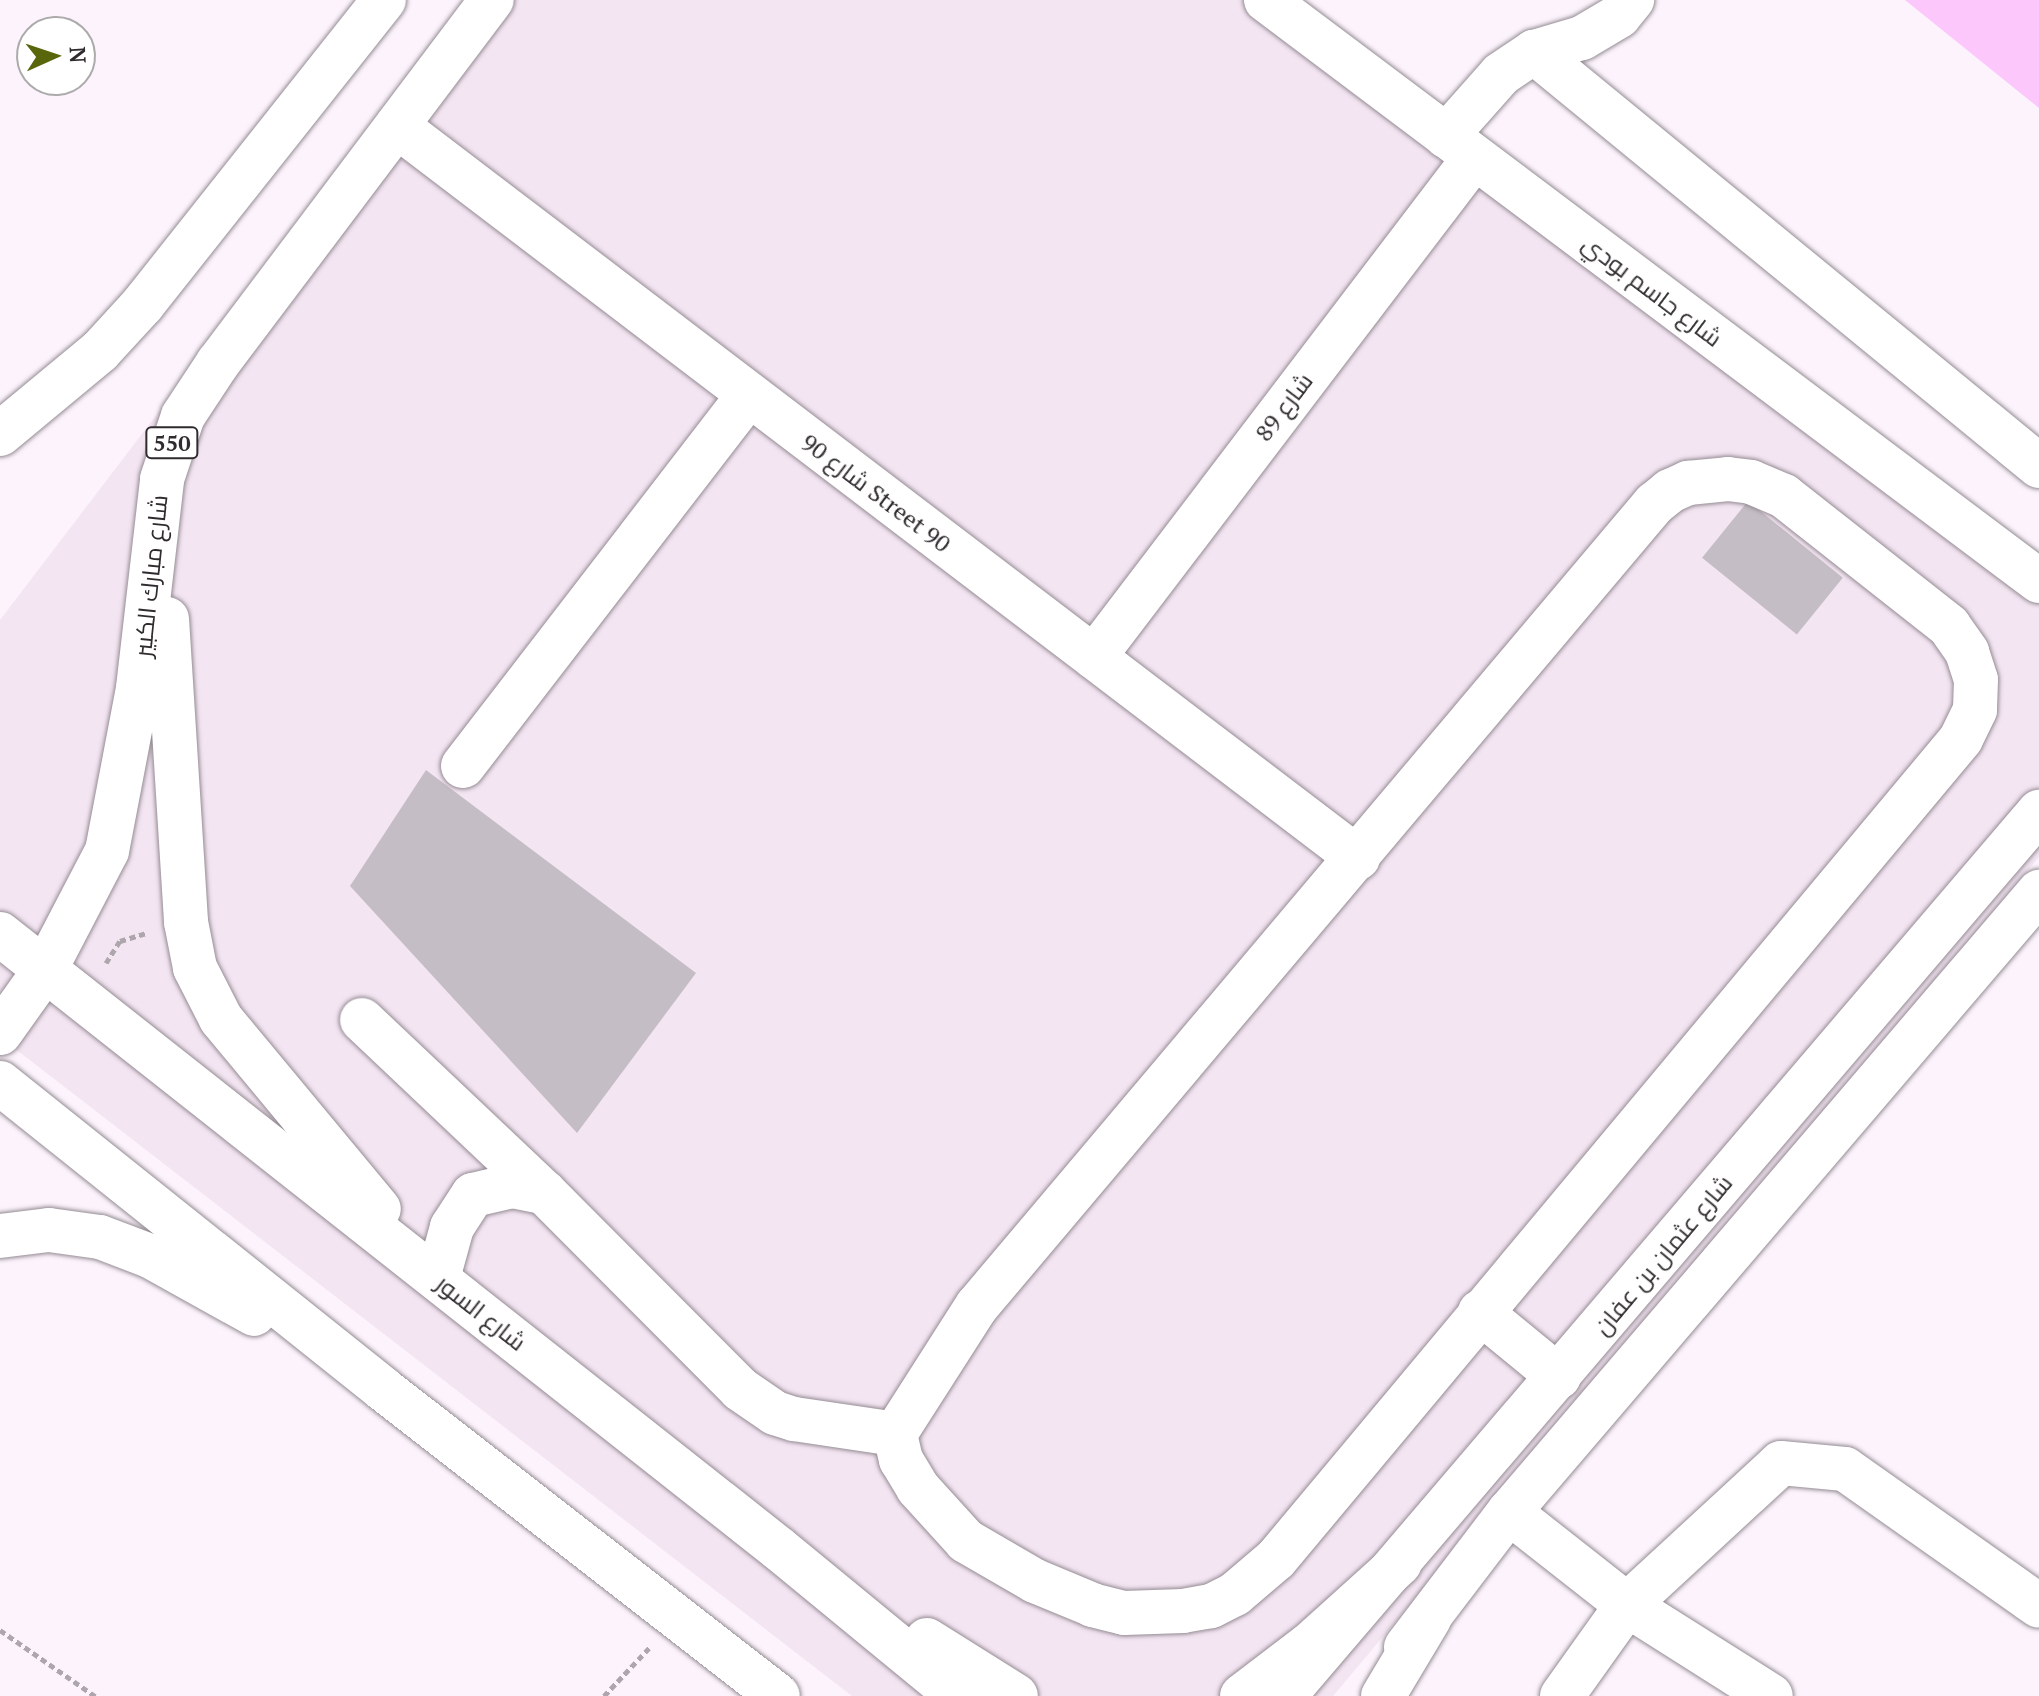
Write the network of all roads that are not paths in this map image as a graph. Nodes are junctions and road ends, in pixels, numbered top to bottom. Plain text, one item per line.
1 (384, 0) edge
2 (492, 0) edge
3 (1632, 0) edge
4 (1289, 7) edge
5 (1534, 52) junction
6 (397, 126) junction
7 (1460, 147) junction
8 (74, 375) junction
9 (748, 396) junction
10 (0, 400) edge
11 (0, 434) edge
12 (2039, 466) edge
13 (159, 499) junction
14 (2039, 581) edge
15 (1094, 657) junction
16 (463, 766) dead end
17 (2039, 812) edge
18 (1358, 858) junction
19 (2039, 892) edge
20 (0, 934) edge
21 (45, 970) junction
22 (362, 1020) dead end
23 (0, 1033) edge
24 (0, 1083) edge
25 (544, 1192) junction
26 (0, 1236) edge
27 (438, 1278) junction
28 (1480, 1312) junction
29 (1559, 1377) junction
30 (383, 1389) junction
31 (895, 1434) junction
32 (1509, 1512) junction
33 (778, 1548) junction
34 (1400, 1563) junction
35 (1627, 1605) junction
36 (2039, 1606) edge
37 (1429, 1619) junction
38 (778, 1696) edge
39 (958, 1696) edge
40 (1016, 1696) edge
41 (1242, 1696) edge
42 (1284, 1696) edge
43 (1366, 1696) edge
44 (1383, 1696) edge
45 (1562, 1696) edge
46 (1771, 1696) edge

1 - 8 main road
2 - 6 main road, شارع مبارك الكبير / 550
3 - 5 main road, شارع 89
4 - 7 main road, شارع جاسم بودي
5 - 7 main road, شارع 89
5 - 12 main road
6 - 9 main road, شارع 90 Street 90
6 - 13 main road, شارع مبارك الكبير / 550
7 - 14 main road, شارع جاسم بودي
7 - 15 main road, شارع 89
8 - 10 main road
8 - 11 main road
9 - 15 main road, شارع 90 Street 90
9 - 16 main road
13 - 21 main road, شارع مبارك الكبير / 550
13 - 27 main road
15 - 18 main road, شارع 90 Street 90
17 - 29 main road, شارع عثمان بن عفان
18 - 28 main road
18 - 31 main road
19 - 32 main road, شارع عثمان بن عفان
20 - 21 main road, شارع السور
21 - 23 main road, شارع مبارك الكبير / 550
21 - 27 main road, شارع السور
22 - 25 main road
24 - 30 main road
25 - 27 main road
25 - 31 main road
26 - 30 main road
27 - 33 main road, شارع السور
28 - 29 main road
28 - 31 main road
29 - 34 main road, شارع عثمان بن عفان
30 - 38 main road
32 - 35 main road
32 - 37 main road, شارع عثمان بن عفان
33 - 39 main road, شارع السور
33 - 40 main road
34 - 41 main road
34 - 42 main road, شارع عثمان بن عفان
35 - 36 main road
35 - 45 main road
35 - 46 main road
37 - 43 main road, شارع عثمان بن عفان
37 - 44 main road

